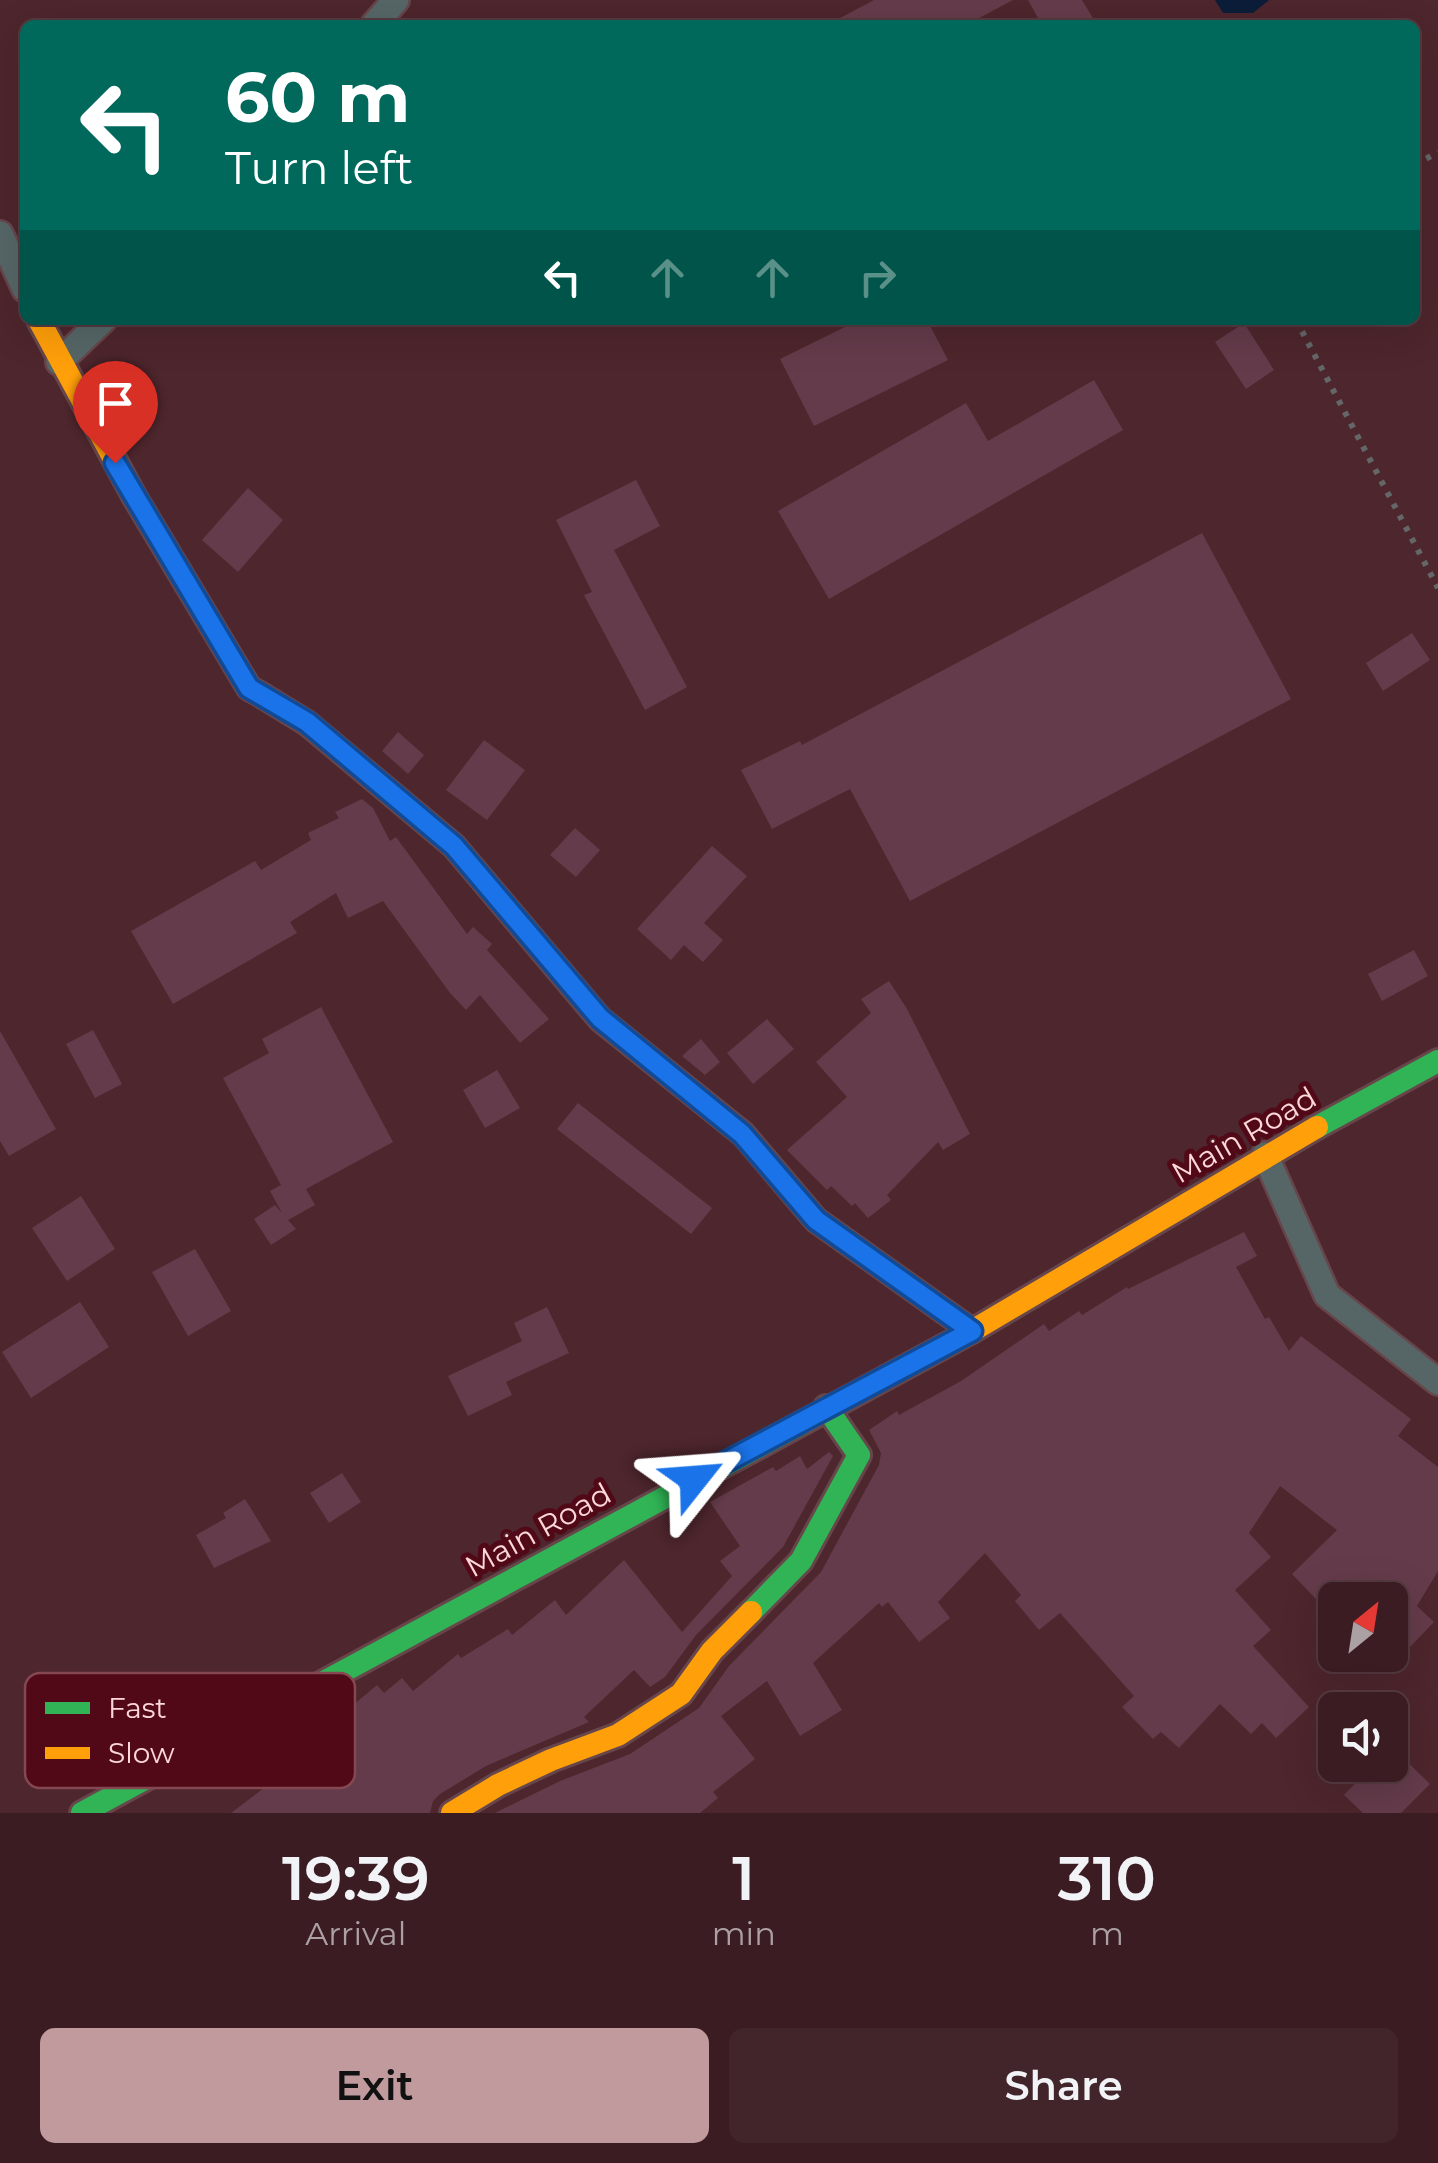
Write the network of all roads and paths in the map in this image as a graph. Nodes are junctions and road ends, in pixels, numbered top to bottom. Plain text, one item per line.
1 (396, 0) edge
2 (378, 20) edge
3 (0, 234) edge
4 (20, 278) edge
5 (42, 325) edge
6 (97, 325) edge
7 (1299, 325) edge
8 (59, 362) junction
9 (1438, 588) edge
10 (1438, 1060) edge
11 (1265, 1155) junction
12 (972, 1331) junction
13 (1438, 1382) edge
14 (826, 1408) junction
15 (339, 1673) edge
16 (128, 1788) edge
17 (82, 1813) edge
18 (452, 1813) edge

1 - 2 street
3 - 4 street
5 - 8 street
6 - 8 street
7 - 9 path
8 - 12 street
10 - 11 street, Main Road
11 - 12 street, Main Road
11 - 13 street
12 - 14 street, Main Road
14 - 15 street, Main Road
14 - 18 street
16 - 17 street, Main Road

